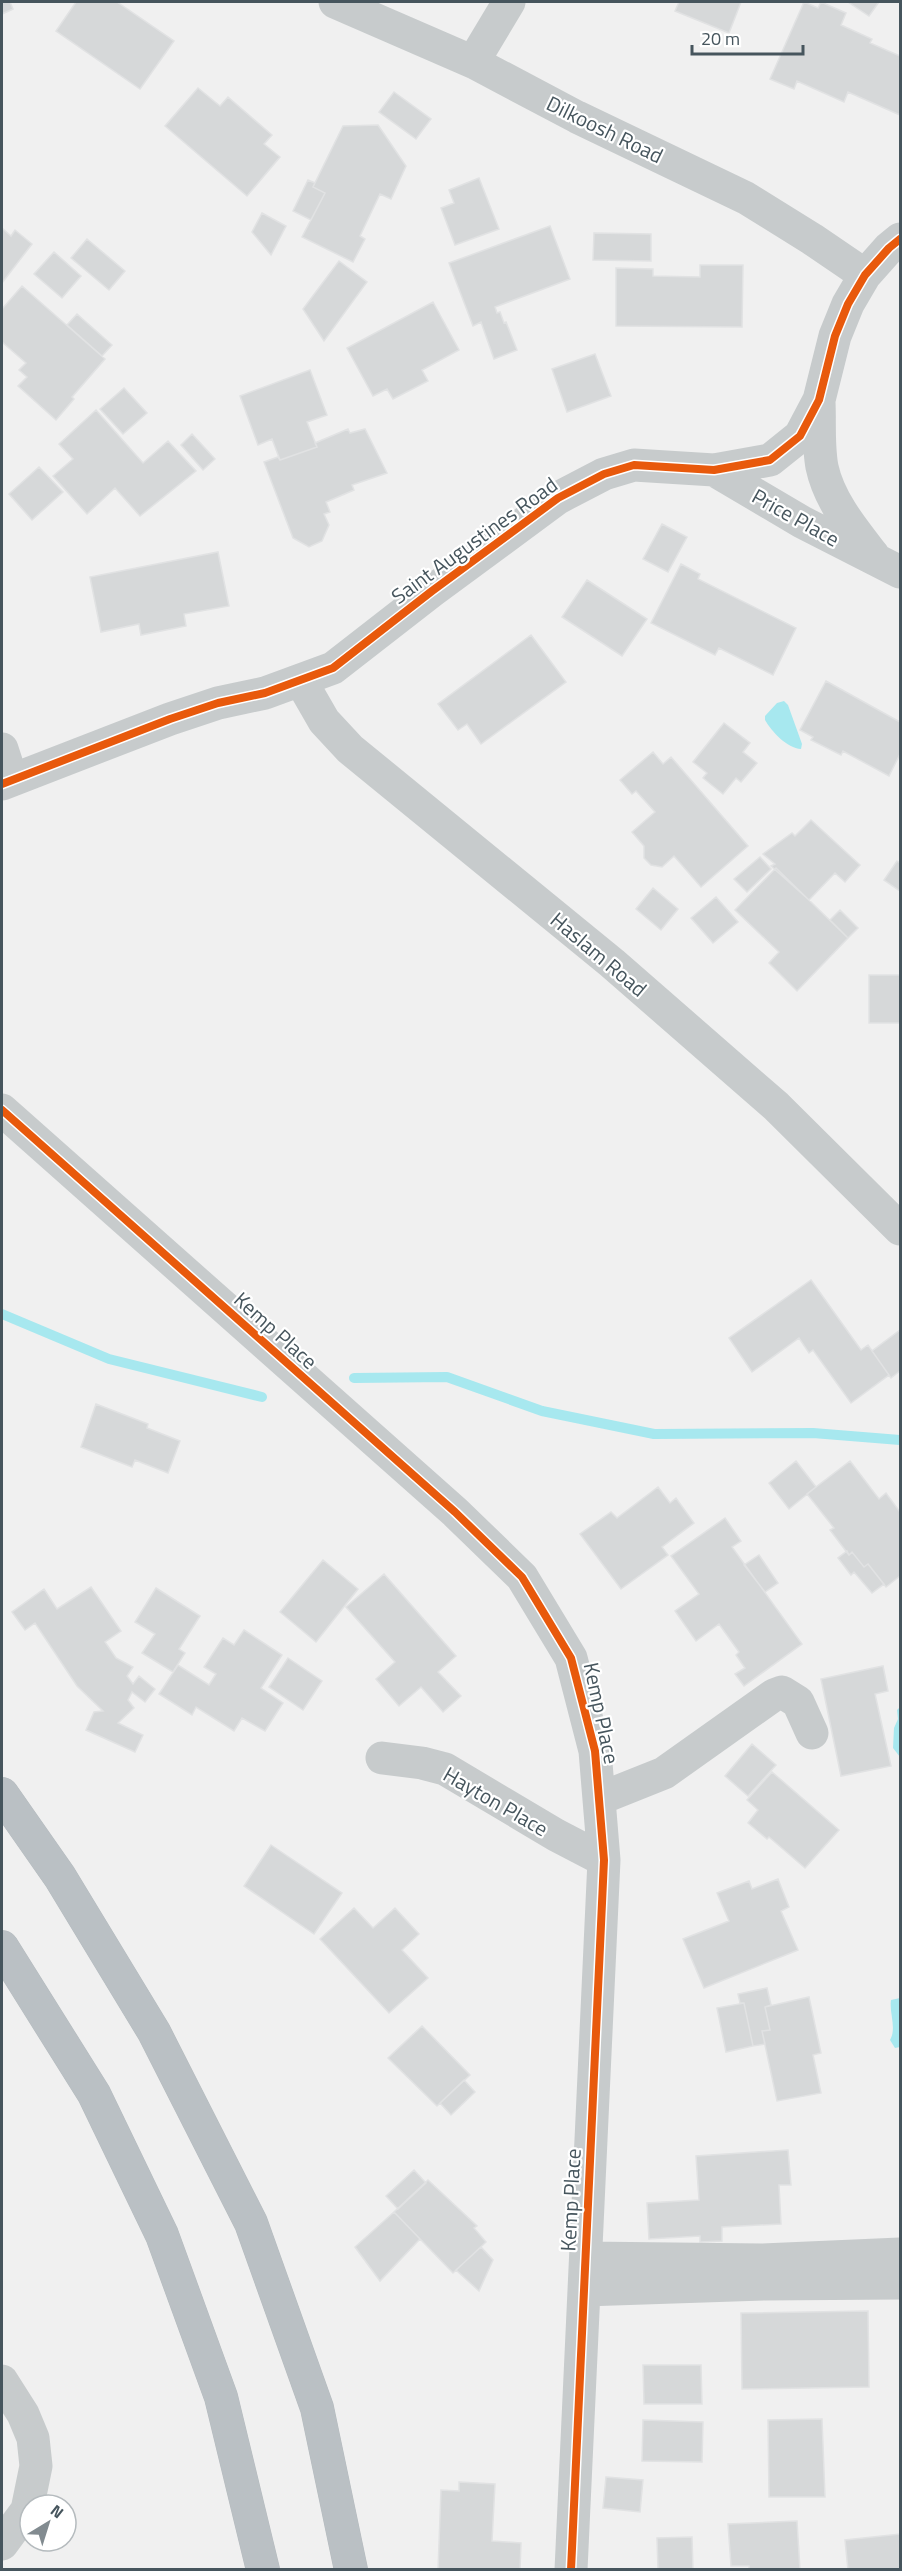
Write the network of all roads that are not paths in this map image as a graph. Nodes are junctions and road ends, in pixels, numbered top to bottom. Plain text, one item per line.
1 (334, 2) edge
2 (509, 2) edge
3 (473, 62) junction
4 (900, 239) edge
5 (865, 276) junction
6 (819, 400) junction
7 (714, 470) junction
8 (889, 567) edge
9 (301, 681) junction
10 (2, 749) edge
11 (7, 782) edge
12 (2, 1110) edge
13 (900, 1229) edge
14 (812, 1733) dead end
15 (382, 1758) dead end
16 (2, 1794) edge
17 (599, 1799) junction
18 (604, 1860) junction
19 (2, 1947) edge
20 (900, 2254) edge
21 (585, 2274) junction
22 (900, 2283) edge
23 (2, 2380) edge
24 (2, 2544) edge
25 (262, 2570) edge
26 (351, 2570) edge
27 (571, 2570) edge

1 - 3 street, Dilkoosh Road
2 - 3 street
3 - 5 street, Dilkoosh Road
4 - 5 street, Saint Augustines Road
5 - 6 street, Saint Augustines Road
6 - 7 street, Saint Augustines Road
6 - 8 street, Price Place
7 - 8 street, Price Place
7 - 9 street, Saint Augustines Road
9 - 11 street, Saint Augustines Road
9 - 13 street, Haslam Road
10 - 11 street
12 - 17 street, Kemp Place
14 - 17 street
15 - 18 street, Hayton Place
16 - 26 highway
17 - 18 street, Kemp Place
18 - 21 street, Kemp Place
19 - 25 highway
20 - 21 street
21 - 22 street
21 - 27 street, Kemp Place
23 - 24 street

